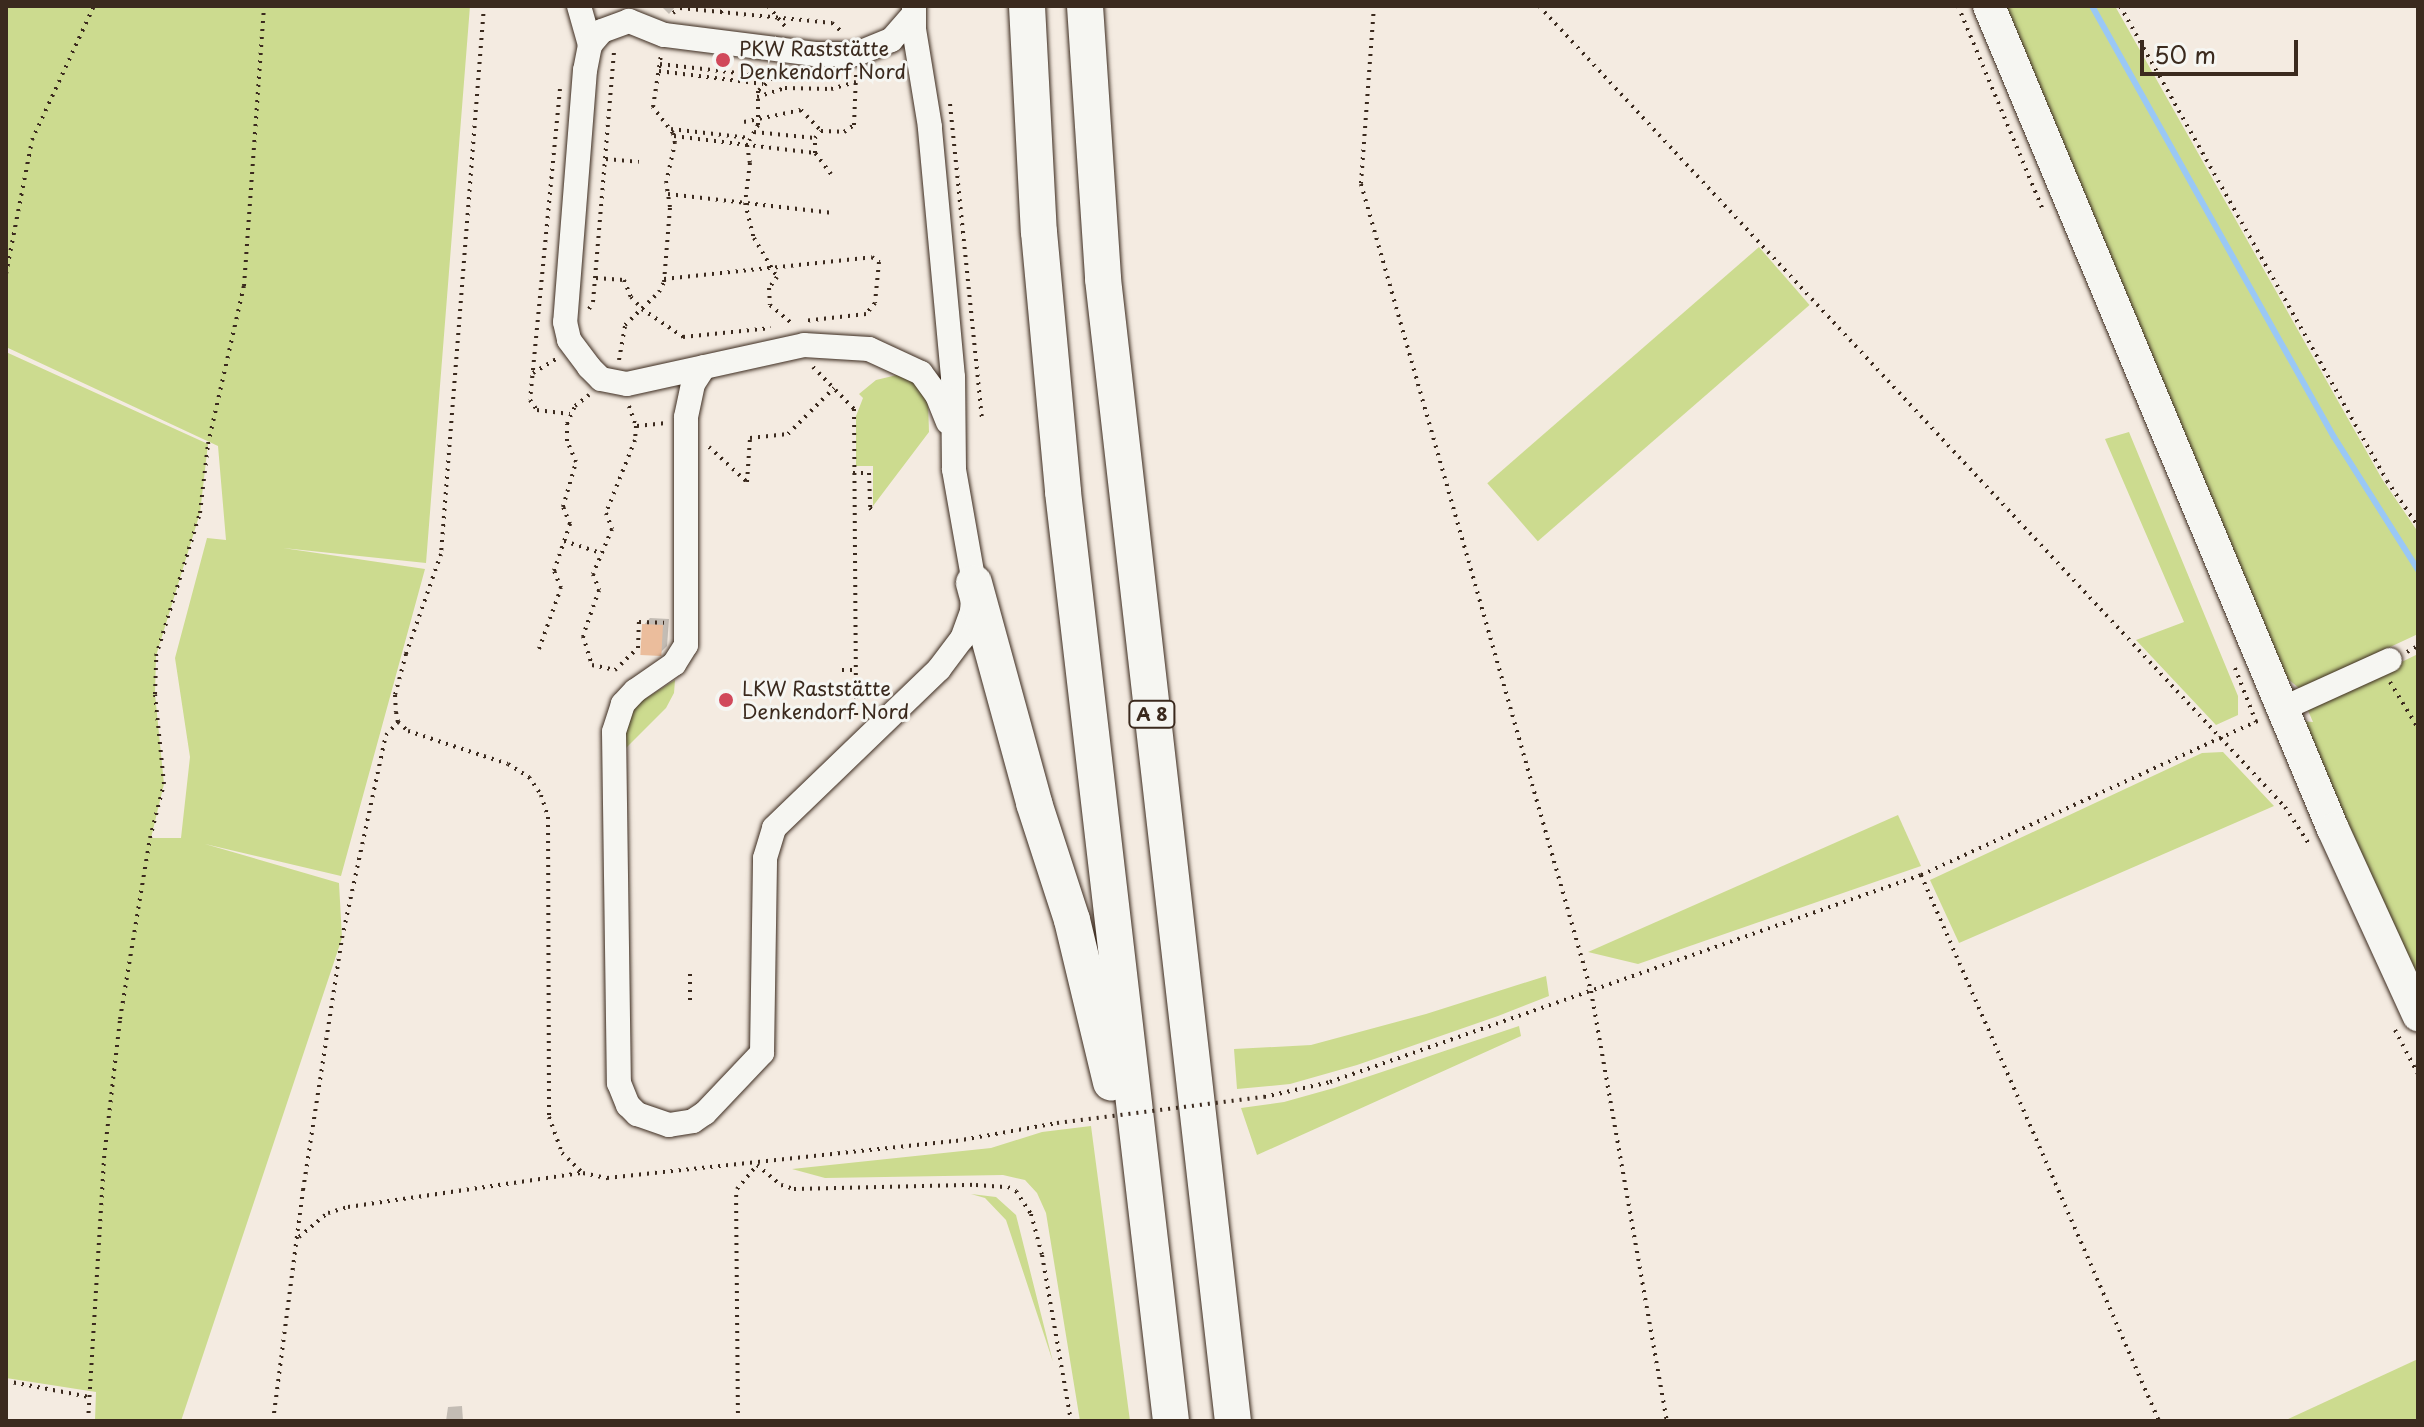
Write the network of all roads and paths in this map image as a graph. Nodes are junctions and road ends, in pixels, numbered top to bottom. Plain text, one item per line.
1 (94, 6) edge
2 (264, 6) edge
3 (484, 6) edge
4 (579, 6) edge
5 (727, 6) edge
6 (768, 6) edge
7 (1027, 6) edge
8 (1085, 6) edge
9 (1374, 6) edge
10 (1539, 6) edge
11 (1989, 6) edge
12 (2120, 6) edge
13 (912, 9) edge
14 (721, 12) junction
15 (781, 19) junction
16 (616, 23) junction
17 (664, 35) junction
18 (590, 45) junction
19 (789, 51) junction
20 (660, 64) dead end
21 (659, 71) dead end
22 (773, 77) junction
23 (764, 84) junction
24 (757, 97) junction
25 (759, 119) junction
26 (744, 122) dead end
27 (669, 129) junction
28 (821, 131) junction
29 (754, 132) junction
30 (674, 136) junction
31 (749, 138) junction
32 (815, 138) junction
33 (747, 145) junction
34 (815, 153) junction
35 (606, 159) junction
36 (639, 162) dead end
37 (831, 174) dead end
38 (668, 194) junction
39 (745, 203) junction
40 (831, 213) dead end
41 (769, 268) junction
42 (6, 274) edge
43 (596, 278) junction
44 (664, 279) junction
45 (593, 302) dead end
46 (642, 309) junction
47 (784, 325) dead end
48 (776, 327) dead end
49 (798, 334) junction
50 (704, 367) junction
51 (614, 388) junction
52 (834, 388) junction
53 (686, 421) junction
54 (636, 426) junction
55 (952, 432) junction
56 (853, 473) junction
57 (875, 513) dead end
58 (2418, 526) edge
59 (564, 541) junction
60 (602, 553) junction
61 (974, 583) junction
62 (687, 623) junction
63 (539, 649) dead end
64 (2385, 663) joint
65 (842, 670) dead end
66 (855, 670) junction
67 (2284, 708) junction
68 (398, 722) junction
69 (2418, 728) edge
70 (2220, 740) junction
71 (857, 748) junction
72 (2315, 855) dead end
73 (1921, 875) junction
74 (690, 974) dead end
75 (1591, 991) junction
76 (690, 1001) dead end
77 (2406, 1020) edge
78 (2418, 1074) edge
79 (757, 1165) junction
80 (583, 1173) junction
81 (297, 1239) junction
82 (1151, 1251) junction
83 (6, 1381) edge
84 (89, 1397) junction
85 (88, 1421) edge
86 (273, 1421) edge
87 (738, 1421) edge
88 (1071, 1421) edge
89 (1171, 1421) edge
90 (1233, 1421) edge
91 (1667, 1421) edge
92 (2159, 1421) edge

1 - 42 path
2 - 84 path
3 - 68 path
4 - 18 lane
5 - 14 path
6 - 15 path
7 - 82 highway
8 - 90 highway, A 8
9 - 75 path
10 - 70 path
11 - 67 main road
12 - 58 path
13 - 19 lane
13 - 55 lane
14 - 15 path
14 - 17 path
15 - 19 path
16 - 17 lane
16 - 18 lane
16 - 35 path
17 - 19 lane
17 - 27 path
18 - 51 lane
19 - 22 path
20 - 22 path
21 - 23 path
22 - 23 path
23 - 24 path
24 - 25 path
24 - 28 path
25 - 26 path
25 - 28 path
25 - 29 path
27 - 30 path
27 - 31 path
28 - 32 path
29 - 31 path
29 - 32 path
30 - 33 path
30 - 38 path
31 - 33 path
32 - 34 path
33 - 34 path
33 - 39 path
34 - 37 path
35 - 36 path
35 - 43 path
38 - 39 path
38 - 44 path
39 - 40 path
39 - 41 path
41 - 44 path
41 - 49 path
41 - 49 path
43 - 45 path
43 - 46 path
44 - 46 path
46 - 48 path
46 - 51 path
47 - 49 path
49 - 50 lane
49 - 52 path
49 - 55 lane
50 - 51 lane
50 - 53 lane
51 - 54 path
51 - 59 path
52 - 53 path
52 - 56 path
53 - 54 path
53 - 62 lane
54 - 60 path
55 - 61 lane
56 - 57 path
56 - 66 path
59 - 60 path
59 - 63 path
60 - 62 path
61 - 71 lane
61 - 82 highway
62 - 71 lane
64 - 67 lane
64 - 69 path
65 - 66 path
66 - 71 path
67 - 70 path
67 - 77 main road
68 - 80 path
68 - 81 path
70 - 72 path
70 - 73 path
73 - 75 path
73 - 92 path
74 - 76 path
75 - 79 path, bridge
75 - 91 path
77 - 78 path
79 - 80 path
79 - 87 path
79 - 88 path
80 - 81 path
81 - 86 path
82 - 89 highway
83 - 84 path
84 - 85 path

